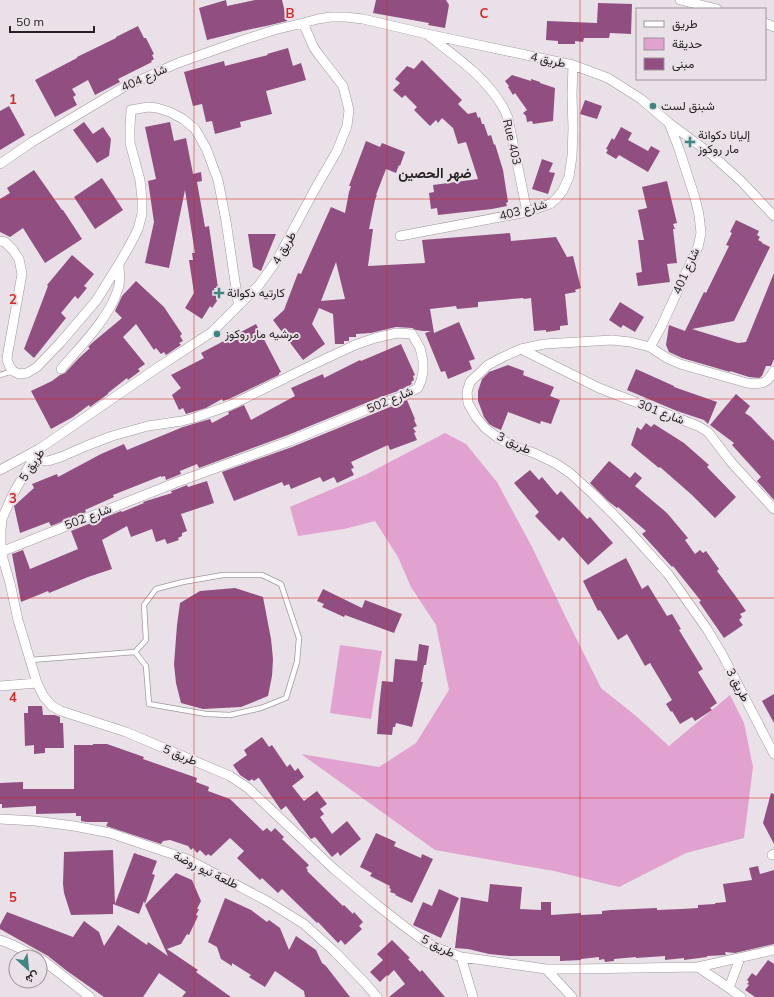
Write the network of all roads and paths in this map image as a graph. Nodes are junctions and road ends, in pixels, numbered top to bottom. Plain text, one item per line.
1 (680, 0) edge
2 (713, 8) edge
3 (302, 23) junction
4 (427, 34) junction
5 (573, 65) junction
6 (669, 123) junction
7 (0, 164) edge
8 (527, 212) junction
9 (774, 216) edge
10 (400, 236) dead end
11 (0, 241) edge
12 (119, 264) junction
13 (242, 302) junction
14 (650, 347) junction
15 (521, 350) junction
16 (61, 369) dead end
17 (13, 371) junction
18 (774, 371) edge
19 (0, 376) edge
20 (39, 449) junction
21 (34, 460) junction
22 (0, 470) edge
23 (774, 509) edge
24 (1, 552) edge
25 (135, 652) junction
26 (30, 660) junction
27 (37, 684) junction
28 (0, 686) edge
29 (774, 754) edge
30 (0, 818) edge
31 (0, 940) edge
32 (21, 949) edge
33 (774, 950) edge
34 (461, 957) junction
35 (740, 958) junction
36 (48, 964) edge
37 (698, 967) junction
38 (546, 969) junction
39 (729, 988) junction
40 (90, 997) edge
41 (377, 997) edge
42 (473, 997) edge
43 (572, 997) edge
44 (741, 997) edge

1 - 2 street
3 - 4 street, طريق 4
3 - 7 street, شارع 404
3 - 13 street, طريق 4
4 - 5 street, طريق 4
4 - 8 street, Rue 403
5 - 6 street, طريق 4
5 - 8 street, شارع 403
6 - 9 street, طريق 4
6 - 14 street, شارع 401
8 - 10 street, شارع 403
11 - 17 street
12 - 13 street
12 - 16 street
12 - 17 street
13 - 20 street, طريق 5
14 - 15 street, طريق 3
14 - 18 street, طريق 3
15 - 23 street, شارع 301
15 - 29 street, طريق 3
17 - 19 lane
20 - 21 street, طريق 5
20 - 22 street
21 - 24 street, طريق 5
21 - 24 street, شارع 502
24 - 26 street, طريق 5
25 - 25 lane
25 - 26 lane
26 - 27 street, طريق 5
27 - 28 street
27 - 34 street, طريق 5
30 - 41 street, طلعة نيو روضة
31 - 32 street
33 - 35 street, طريق 5
34 - 38 street, طريق 5
34 - 42 street
35 - 37 street, طريق 5
35 - 39 street
36 - 40 street
37 - 38 street, طريق 5
37 - 39 street
38 - 43 street
39 - 44 street

